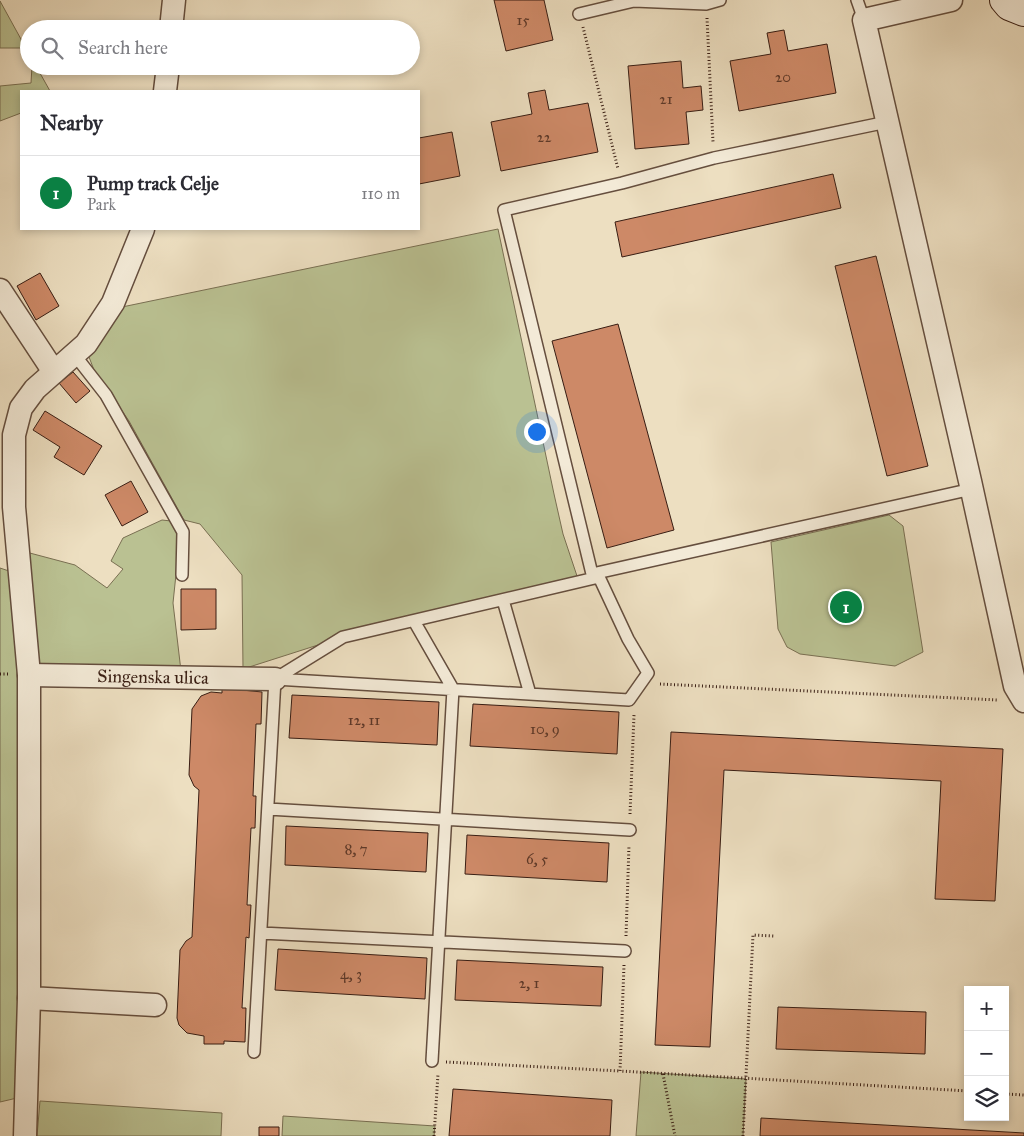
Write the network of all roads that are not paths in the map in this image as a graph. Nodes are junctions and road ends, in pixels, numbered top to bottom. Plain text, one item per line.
1 (174, 0) edge
2 (720, 0) edge
3 (951, 0) edge
4 (1004, 0) edge
5 (861, 10) edge
6 (1024, 12) edge
7 (580, 14) road end
8 (172, 20) edge
9 (167, 75) edge
10 (166, 90) edge
11 (887, 122) junction
12 (143, 230) edge
13 (0, 290) edge
14 (74, 354) junction
15 (54, 372) junction
16 (972, 489) junction
17 (182, 575) dead end
18 (503, 600) junction
19 (414, 621) junction
20 (30, 675) junction
21 (275, 679) junction
22 (453, 689) junction
23 (530, 694) junction
24 (1015, 701) edge
25 (268, 809) junction
26 (447, 819) junction
27 (630, 830) road end
28 (260, 933) junction
29 (441, 941) junction
30 (625, 951) road end
31 (29, 998) junction
32 (155, 1005) dead end
33 (254, 1052) dead end
34 (436, 1062) road end
35 (25, 1136) edge

1 - 8 street
2 - 7 lane
3 - 5 street
4 - 6 street
5 - 11 street
9 - 10 street
11 - 16 street
11 - 16 lane
12 - 14 street
13 - 15 street
14 - 15 street
14 - 17 lane
15 - 20 street
16 - 24 street
18 - 19 lane
18 - 23 lane
18 - 23 lane
19 - 21 lane
19 - 22 lane
20 - 21 street, Singenska ulica
20 - 31 street
21 - 22 lane
21 - 25 lane
22 - 23 lane
22 - 26 lane
25 - 26 lane
25 - 28 lane
26 - 27 lane
26 - 29 lane
28 - 29 lane
28 - 33 lane
29 - 30 lane
29 - 34 lane
31 - 32 street
31 - 35 street

